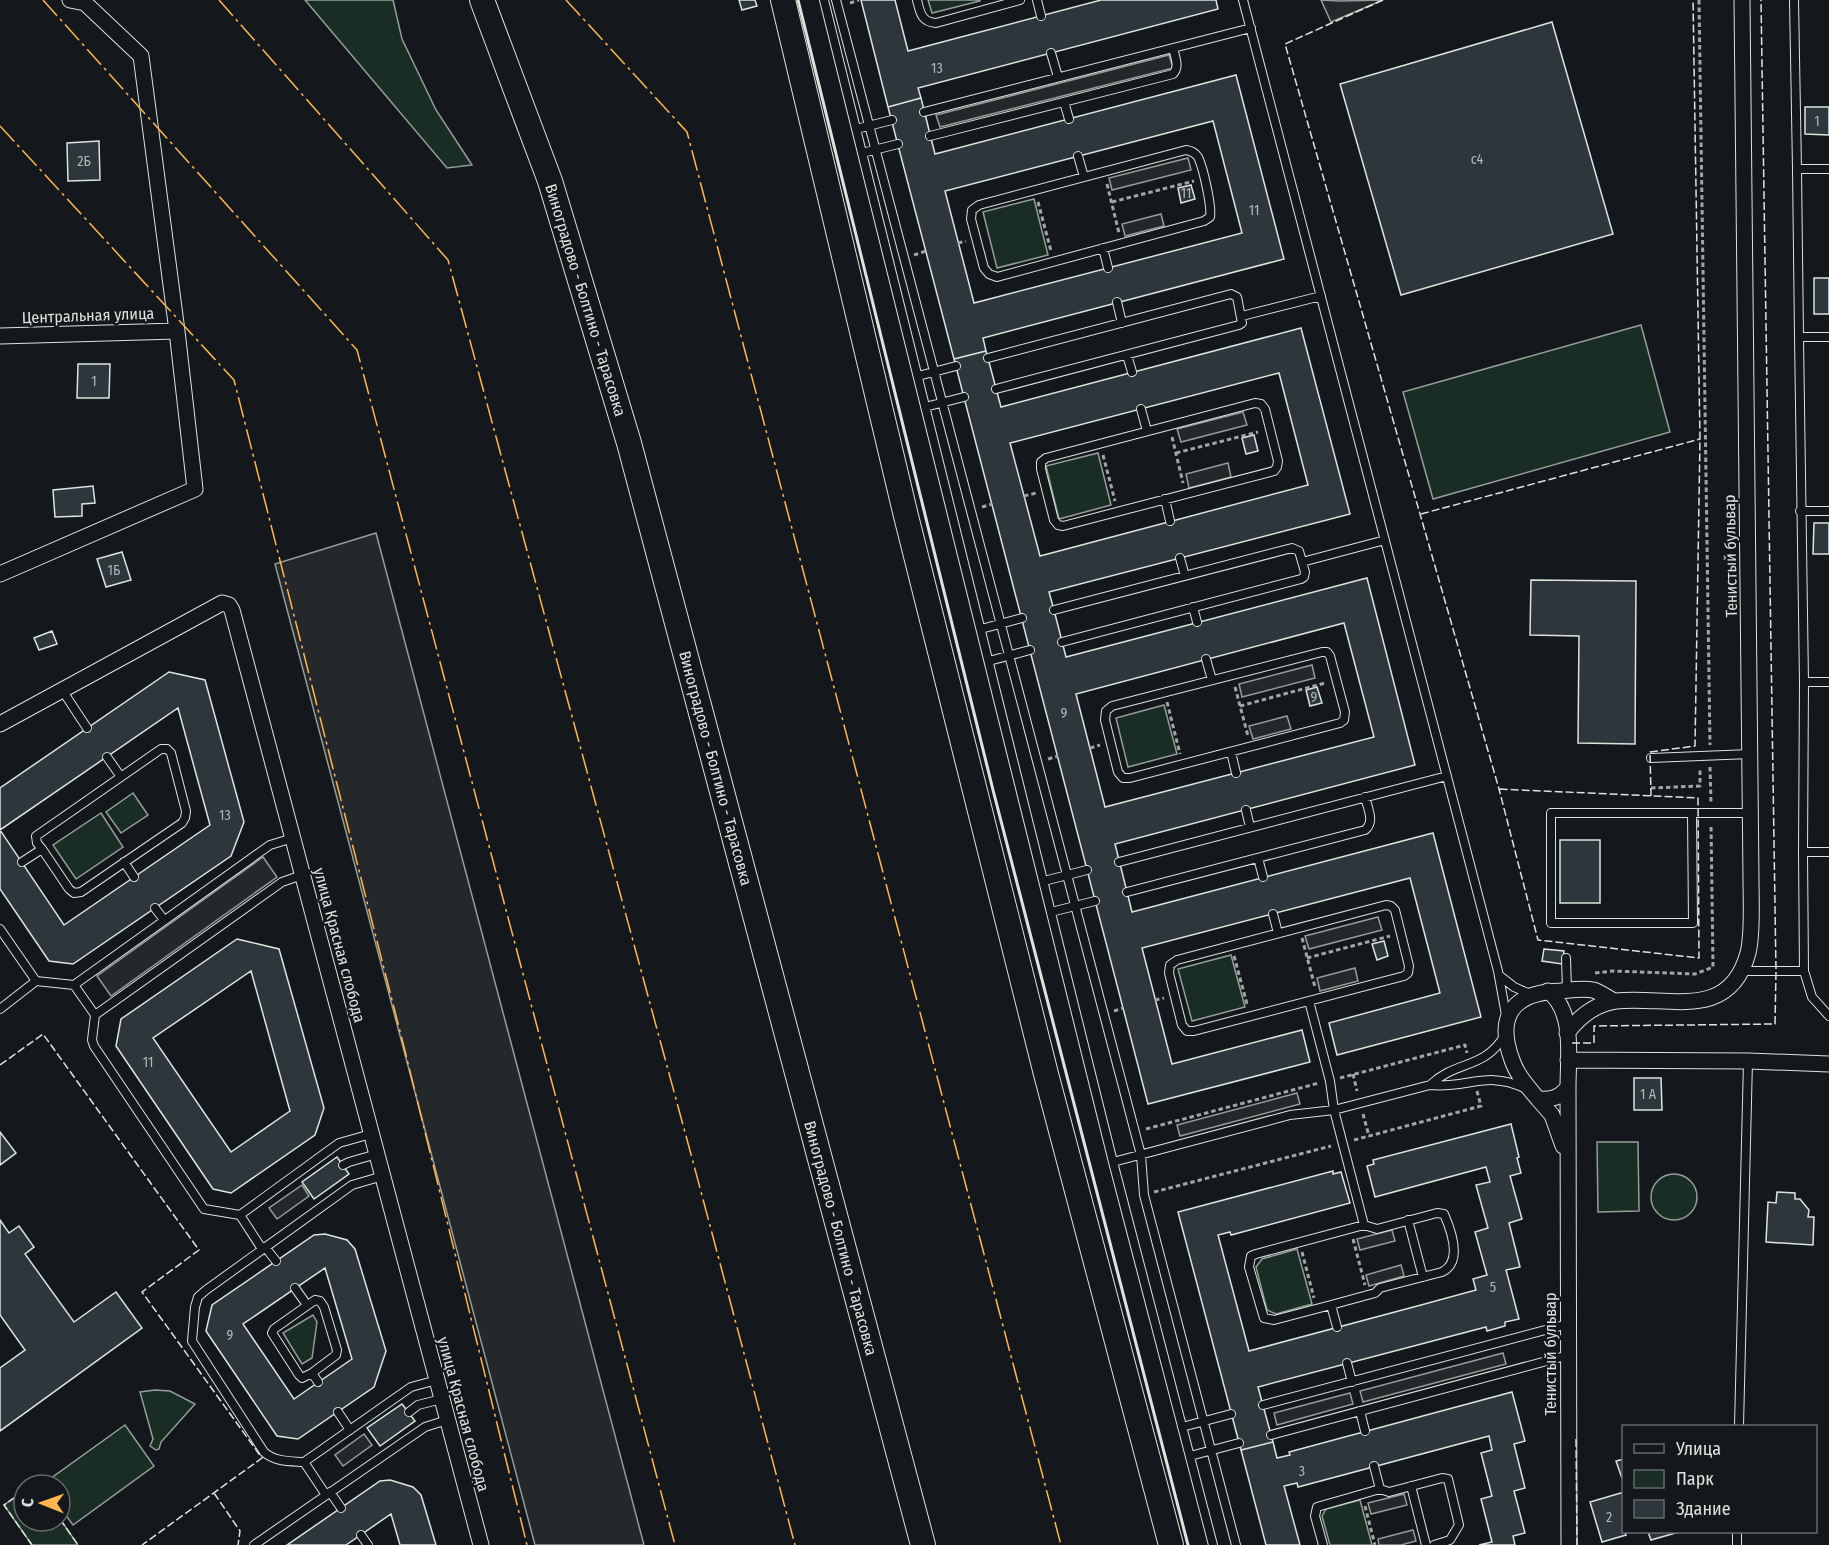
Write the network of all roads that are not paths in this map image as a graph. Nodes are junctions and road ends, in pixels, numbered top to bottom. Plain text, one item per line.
1 (70, 0) edge
2 (482, 0) edge
3 (783, 0) edge
4 (824, 0) edge
5 (836, 0) edge
6 (917, 0) edge
7 (1020, 0) edge
8 (1037, 0) edge
9 (1243, 0) edge
10 (1742, 0) edge
11 (1794, 0) edge
12 (85, 1) edge
13 (1041, 16) dead end
14 (1251, 28) junction
15 (1173, 48) junction
16 (1051, 53) dead end
17 (1058, 77) junction
18 (1064, 102) junction
19 (924, 112) dead end
20 (1069, 119) dead end
21 (892, 120) dead end
22 (869, 126) junction
23 (856, 129) junction
24 (930, 136) dead end
25 (898, 144) dead end
26 (876, 150) junction
27 (862, 153) junction
28 (1078, 156) dead end
29 (1797, 169) junction
30 (1829, 169) edge
31 (1084, 177) junction
32 (1103, 248) junction
33 (1108, 268) dead end
34 (1321, 296) junction
35 (1117, 303) dead end
36 (1242, 316) junction
37 (1122, 323) junction
38 (177, 331) junction
39 (0, 336) edge
40 (1799, 337) junction
41 (1829, 337) edge
42 (1127, 355) junction
43 (988, 358) dead end
44 (956, 366) dead end
45 (934, 372) junction
46 (1132, 372) dead end
47 (918, 376) junction
48 (996, 389) dead end
49 (964, 397) dead end
50 (943, 403) junction
51 (925, 407) junction
52 (1141, 409) dead end
53 (1147, 431) junction
54 (1165, 499) junction
55 (1800, 511) junction
56 (1829, 511) edge
57 (1170, 521) dead end
58 (1385, 540) junction
59 (1180, 558) dead end
60 (1302, 562) junction
61 (0, 574) edge
62 (1185, 576) junction
63 (1193, 607) junction
64 (1054, 610) dead end
65 (1022, 618) dead end
66 (1197, 622) dead end
67 (1001, 624) junction
68 (981, 629) junction
69 (1062, 642) dead end
70 (1030, 650) dead end
71 (1009, 656) junction
72 (1206, 659) dead end
73 (988, 661) junction
74 (1212, 680) junction
75 (1804, 682) junction
76 (1829, 682) edge
77 (62, 690) junction
78 (0, 724) edge
79 (87, 728) dead end
80 (1231, 752) junction
81 (1750, 754) junction
82 (107, 757) dead end
83 (1650, 758) dead end
84 (1236, 773) dead end
85 (1447, 776) junction
86 (121, 777) junction
87 (1365, 798) junction
88 (1246, 810) dead end
89 (1692, 813) junction
90 (1750, 813) junction
91 (1250, 827) junction
92 (293, 838) junction
93 (42, 849) junction
94 (1803, 852) junction
95 (1829, 852) edge
96 (1258, 858) junction
97 (22, 862) dead end
98 (124, 862) junction
99 (1119, 862) dead end
100 (1087, 870) dead end
101 (303, 875) junction
102 (1067, 875) junction
103 (134, 877) dead end
104 (1263, 878) dead end
105 (1044, 881) junction
106 (1127, 892) dead end
107 (1095, 901) dead end
108 (1076, 906) junction
109 (155, 908) dead end
110 (1051, 912) junction
111 (1273, 914) dead end
112 (164, 920) junction
113 (0, 929) edge
114 (1278, 933) junction
115 (1566, 958) dead end
116 (1740, 971) junction
117 (1803, 971) junction
118 (1500, 976) junction
119 (36, 981) junction
120 (1567, 983) junction
121 (74, 985) junction
122 (1548, 991) junction
123 (1530, 994) junction
124 (1314, 1000) junction
125 (1614, 1001) junction
126 (0, 1009) edge
127 (95, 1015) junction
128 (1829, 1016) edge
129 (1507, 1027) junction
130 (1567, 1033) junction
131 (1568, 1060) junction
132 (1748, 1061) junction
133 (1829, 1064) edge
134 (1430, 1084) junction
135 (1568, 1088) junction
136 (1535, 1095) junction
137 (1334, 1110) junction
138 (371, 1134) junction
139 (377, 1154) junction
140 (1141, 1155) junction
141 (1113, 1162) junction
142 (1568, 1163) junction
143 (343, 1165) dead end
144 (383, 1176) junction
145 (240, 1215) junction
146 (1408, 1220) junction
147 (1364, 1225) junction
148 (264, 1248) junction
149 (276, 1261) dead end
150 (1423, 1277) junction
151 (295, 1288) dead end
152 (307, 1305) junction
153 (1332, 1305) junction
154 (1568, 1324) junction
155 (1337, 1327) dead end
156 (1569, 1356) junction
157 (1347, 1363) dead end
158 (312, 1373) junction
159 (436, 1380) junction
160 (318, 1382) dead end
161 (1352, 1382) junction
162 (442, 1399) junction
163 (1263, 1405) dead end
164 (1360, 1411) junction
165 (338, 1412) dead end
166 (409, 1412) dead end
167 (1231, 1414) dead end
168 (447, 1420) junction
169 (1204, 1421) junction
170 (1740, 1425) edge
171 (1182, 1426) junction
172 (350, 1430) junction
173 (1365, 1431) dead end
174 (1271, 1435) dead end
175 (1239, 1443) dead end
176 (1212, 1450) junction
177 (1190, 1456) junction
178 (304, 1462) junction
179 (1374, 1466) dead end
180 (1411, 1486) junction
181 (1380, 1489) junction
182 (328, 1493) junction
183 (341, 1508) dead end
184 (361, 1535) dead end
185 (254, 1545) edge
186 (368, 1545) edge
187 (481, 1545) edge
188 (923, 1545) edge
189 (1171, 1545) edge
190 (1213, 1545) edge
191 (1236, 1545) edge
192 (1323, 1545) edge
193 (1426, 1545) edge
194 (1434, 1545) edge
195 (1569, 1545) edge

1 - 12 street
2 - 188 main road, Виноградово - Болтино - Тарасовка
3 - 189 main road
4 - 23 lane
5 - 22 lane
6 - 7 lane
8 - 13 lane
9 - 14 lane
10 - 81 street, Тенистый бульвар
11 - 29 lane
12 - 38 street
14 - 15 lane
14 - 34 lane
15 - 17 lane
15 - 18 lane
16 - 17 lane
17 - 19 lane
18 - 20 lane
18 - 24 lane
21 - 22 lane
22 - 23 lane
22 - 26 lane
23 - 27 lane
25 - 26 lane
26 - 27 lane
26 - 45 lane
27 - 47 lane
28 - 31 lane
29 - 30 lane
29 - 40 lane
31 - 32 lane
31 - 32 lane
32 - 33 lane
34 - 36 lane
34 - 58 lane
35 - 37 lane
36 - 37 lane
36 - 42 lane
37 - 43 lane
38 - 39 street, Центральная улица
38 - 61 street
40 - 41 lane
40 - 55 lane
42 - 46 lane
42 - 48 lane
44 - 45 lane
45 - 47 lane
45 - 50 lane
47 - 51 lane
49 - 50 lane
50 - 51 lane
50 - 67 lane
51 - 68 lane
52 - 53 lane
53 - 54 lane
53 - 54 lane
54 - 57 lane
55 - 56 lane
55 - 75 lane
58 - 60 lane
58 - 85 lane
59 - 62 lane
60 - 62 lane
60 - 63 lane
62 - 64 lane
63 - 66 lane
63 - 69 lane
65 - 67 lane
67 - 68 lane
67 - 71 lane
68 - 73 lane
70 - 71 lane
71 - 73 lane
71 - 102 lane
72 - 74 lane
73 - 105 lane
74 - 80 lane
74 - 80 lane
75 - 76 lane
75 - 94 lane
77 - 78 street, улица Красная слобода
77 - 79 lane
77 - 92 street, улица Красная слобода
80 - 84 lane
81 - 83 lane
81 - 90 street, Тенистый бульвар
82 - 86 lane
85 - 87 lane
85 - 118 lane
86 - 93 lane
86 - 98 lane
87 - 91 lane
87 - 96 lane
88 - 91 lane
89 - 89 lane
89 - 90 lane
90 - 116 street, Тенистый бульвар
91 - 99 lane
92 - 101 street, улица Красная слобода
92 - 112 lane
93 - 97 lane
93 - 98 lane
94 - 95 lane
94 - 117 lane
96 - 104 lane
96 - 106 lane
98 - 103 lane
100 - 102 lane
101 - 127 lane
101 - 138 street, улица Красная слобода
102 - 105 lane
102 - 108 lane
105 - 110 lane
107 - 108 lane
108 - 110 lane
108 - 140 lane
109 - 112 lane
110 - 141 lane
111 - 114 lane
112 - 121 lane
113 - 119 lane
114 - 124 lane
114 - 124 lane
115 - 120 lane
116 - 117 lane
116 - 125 street, Тенистый бульвар
117 - 128 lane
118 - 123 lane
118 - 129 lane
119 - 121 lane
119 - 126 lane
120 - 122 street, Тенистый бульвар
120 - 125 street, Тенистый бульвар
121 - 127 lane
122 - 123 street, Тенистый бульвар
122 - 130 street, Тенистый бульвар
123 - 129 street
124 - 137 lane
125 - 130 street, Тенистый бульвар
127 - 145 lane
129 - 134 lane
129 - 136 street, Тенистый бульвар
130 - 131 street, Тенистый бульвар
131 - 132 street
131 - 135 street, Тенистый бульвар
132 - 133 street
132 - 170 lane
134 - 136 lane
134 - 137 lane
135 - 136 street
135 - 142 street, Тенистый бульвар
136 - 142 street, Тенистый бульвар
137 - 140 lane
137 - 147 lane
138 - 139 street, улица Красная слобода
138 - 145 lane
139 - 143 lane
139 - 144 street, улица Красная слобода
140 - 141 lane
140 - 169 lane
141 - 171 lane
142 - 154 street, Тенистый бульвар
144 - 148 lane
144 - 159 street, улица Красная слобода
145 - 148 lane
146 - 147 lane
146 - 150 lane
146 - 150 lane
147 - 153 lane
148 - 149 lane
148 - 178 lane
150 - 153 lane
151 - 152 lane
152 - 158 lane
152 - 158 lane
153 - 155 lane
154 - 156 street, Тенистый бульвар
154 - 161 lane
156 - 164 lane
156 - 195 street, Тенистый бульвар
157 - 161 lane
158 - 160 lane
159 - 162 street, улица Красная слобода
159 - 172 lane
161 - 163 lane
162 - 166 lane
162 - 168 street, улица Красная слобода
164 - 173 lane
164 - 174 lane
165 - 172 lane
167 - 169 lane
168 - 182 lane
168 - 187 street, улица Красная слобода
169 - 171 lane
169 - 176 lane
171 - 177 lane
172 - 178 lane
175 - 176 lane
176 - 177 lane
176 - 191 lane
177 - 190 lane
178 - 182 lane
179 - 181 lane
180 - 181 lane
180 - 193 lane
180 - 194 lane
181 - 192 lane
182 - 183 lane
182 - 185 lane
184 - 186 lane

